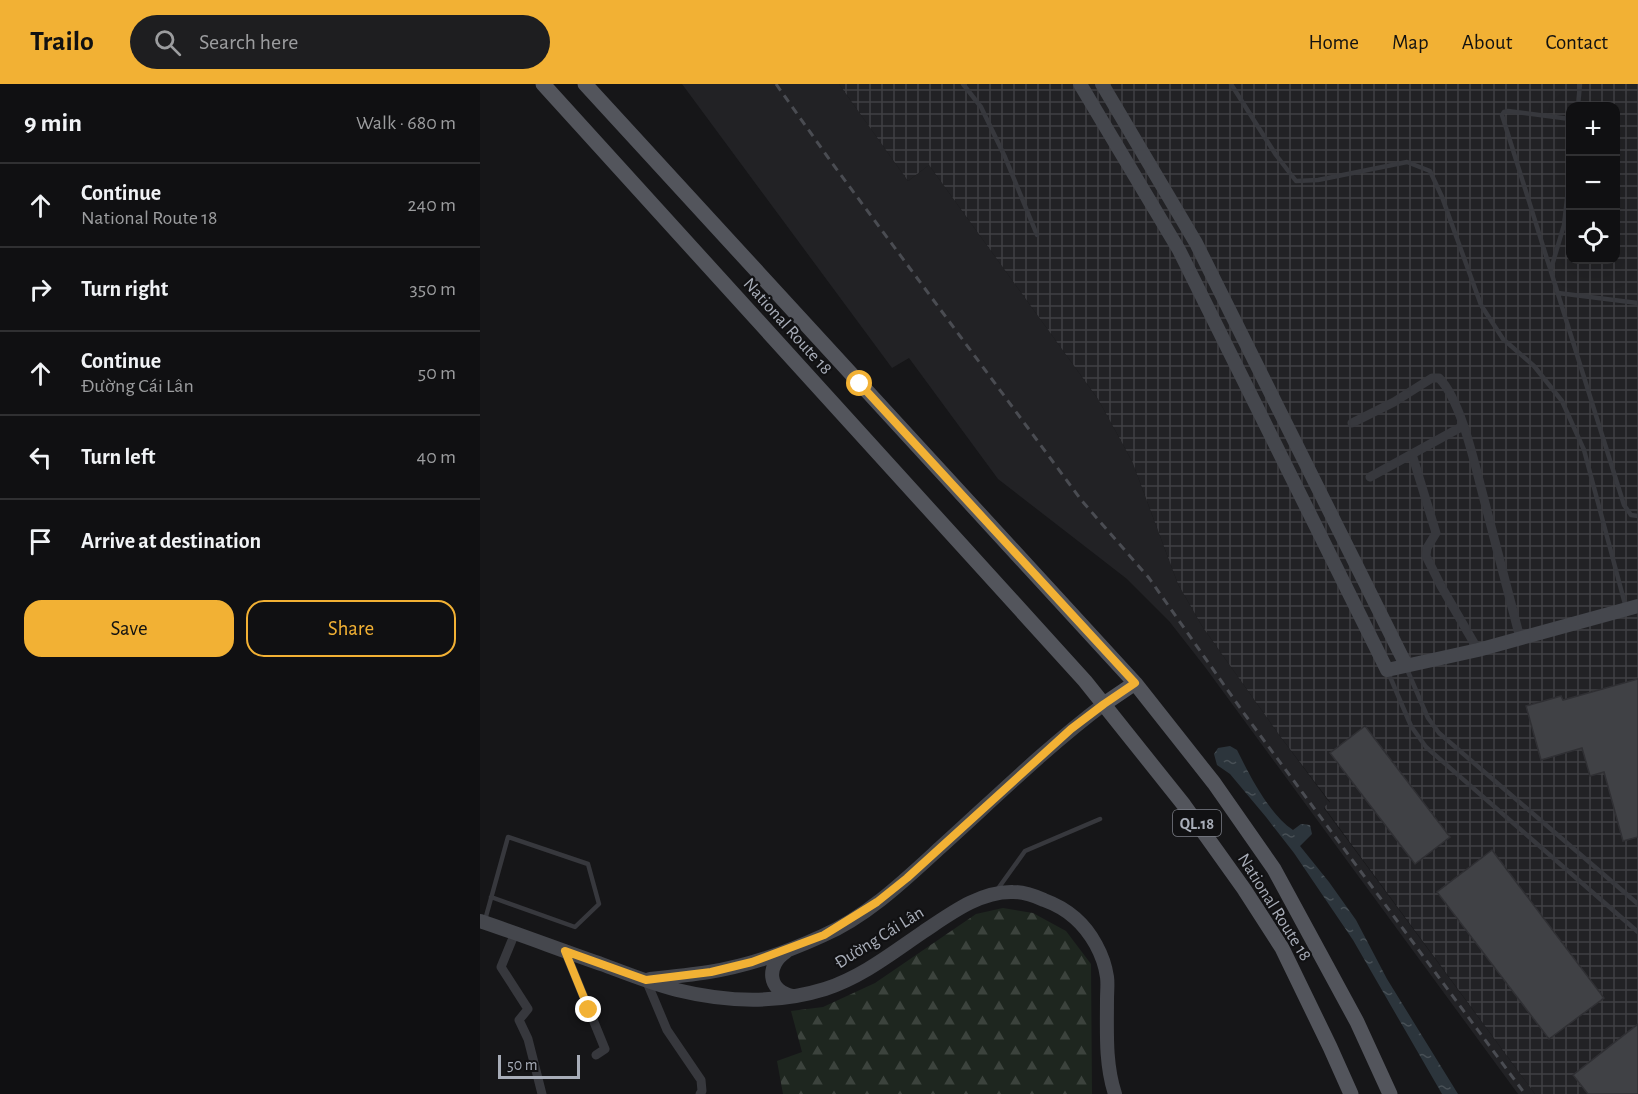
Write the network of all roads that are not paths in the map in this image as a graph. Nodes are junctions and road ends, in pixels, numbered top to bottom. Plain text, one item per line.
1 (543, 84) edge
2 (585, 84) edge
3 (963, 84) edge
4 (1080, 84) edge
5 (1102, 84) edge
6 (1231, 84) edge
7 (1580, 84) edge
8 (1578, 102) edge
9 (1566, 118) edge
10 (1566, 207) edge
11 (1037, 235) dead end
12 (1551, 269) junction
13 (1558, 292) junction
14 (1638, 303) edge
15 (1352, 423) dead end
16 (1463, 426) junction
17 (1412, 454) junction
18 (1370, 477) dead end
19 (1638, 516) edge
20 (1632, 607) edge
21 (1520, 638) junction
22 (1478, 650) junction
23 (1406, 664) junction
24 (1387, 670) junction
25 (1135, 683) junction
26 (1104, 704) junction
27 (1100, 819) dead end
28 (993, 895) junction
29 (491, 897) junction
30 (1638, 904) edge
31 (482, 922) edge
32 (1638, 932) edge
33 (515, 933) junction
34 (790, 949) junction
35 (565, 951) junction
36 (646, 980) junction
37 (802, 995) junction
38 (596, 1055) dead end
39 (542, 1094) edge
40 (700, 1094) edge
41 (1114, 1094) edge
42 (1351, 1094) edge
43 (1390, 1094) edge

1 - 26 main road, National Route 18 / QL.18
2 - 25 main road, National Route 18 / QL.18
3 - 11 lane
4 - 24 main road
5 - 23 main road
6 - 20 lane
7 - 8 lane
9 - 12 lane
10 - 12 lane
12 - 13 lane
13 - 14 lane
13 - 19 lane
15 - 16 street
16 - 17 street
16 - 21 street
17 - 18 street
17 - 22 street
20 - 21 main road
21 - 22 main road
22 - 23 main road
23 - 24 main road
23 - 30 lane
24 - 32 lane
25 - 26 main road
25 - 43 main road, National Route 18 / QL.18
26 - 34 main road
26 - 42 main road, National Route 18 / QL.18
27 - 28 lane
28 - 37 main road, Đường Cái Lân
28 - 41 main road, Đường Cái Lân
29 - 29 lane
29 - 31 lane
31 - 33 main road, Đường Cái Lân
33 - 35 main road, Đường Cái Lân
33 - 39 street
34 - 36 main road
34 - 37 main road
35 - 36 main road, Đường Cái Lân
35 - 38 street
36 - 37 main road, Đường Cái Lân
36 - 40 street

